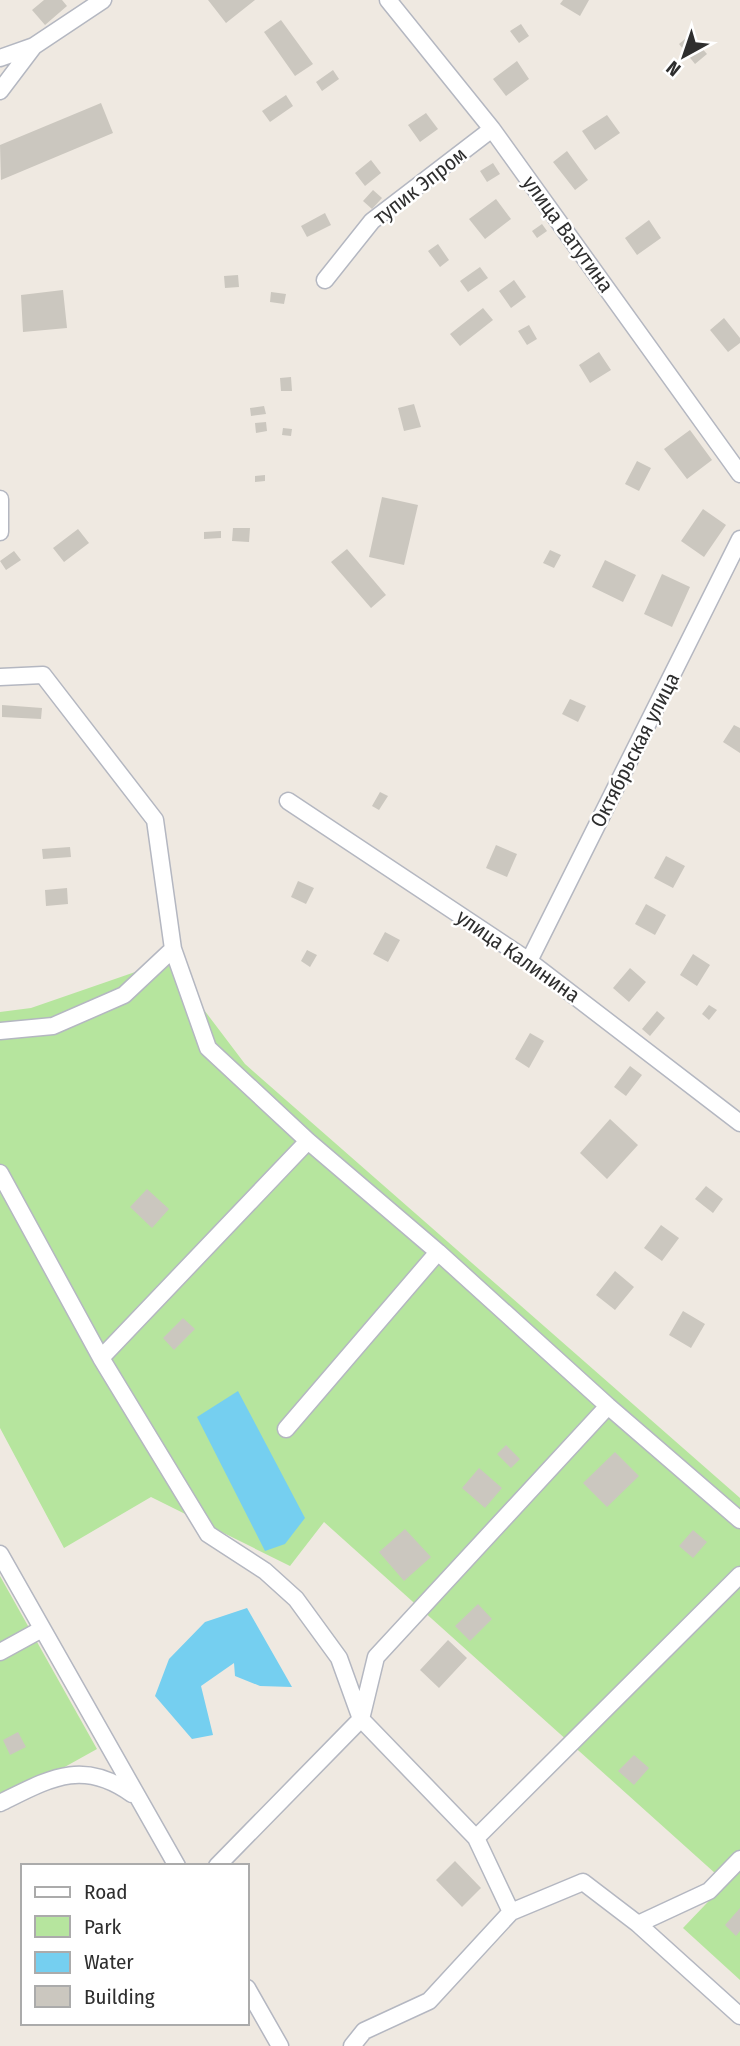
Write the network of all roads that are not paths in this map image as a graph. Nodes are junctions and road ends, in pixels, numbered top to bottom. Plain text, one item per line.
1 (103, 0) edge
2 (388, 0) edge
3 (34, 46) junction
4 (0, 58) edge
5 (0, 91) edge
6 (492, 129) junction
7 (325, 280) dead end
8 (740, 474) edge
9 (0, 499) edge
10 (0, 532) edge
11 (740, 539) edge
12 (0, 677) edge
13 (288, 801) dead end
14 (173, 949) junction
15 (529, 961) junction
16 (0, 1031) edge
17 (740, 1123) edge
18 (308, 1141) junction
19 (0, 1173) edge
20 (438, 1252) junction
21 (101, 1358) junction
22 (608, 1406) junction
23 (286, 1429) dead end
24 (740, 1520) edge
25 (0, 1554) edge
26 (740, 1575) edge
27 (42, 1629) junction
28 (0, 1652) edge
29 (361, 1719) junction
30 (137, 1797) junction
31 (0, 1803) edge
32 (476, 1838) junction
33 (740, 1859) edge
34 (176, 1864) edge
35 (219, 1864) edge
36 (510, 1912) junction
37 (638, 1924) junction
38 (248, 1990) edge
39 (740, 2016) edge
40 (280, 2046) edge
41 (352, 2046) edge

1 - 3 street
2 - 6 street, улица Ватутина
3 - 4 street
3 - 5 street
6 - 7 street, тупик Эпром
6 - 8 street, улица Ватутина
9 - 10 street
11 - 15 street, Октябрьская улица
12 - 14 street
13 - 15 street, улица Калинина
14 - 16 street
14 - 18 street
15 - 17 street, улица Калинина
18 - 20 street
18 - 21 street
19 - 21 street
20 - 22 street
20 - 23 street
21 - 29 street
22 - 24 street
22 - 29 street
25 - 27 street
26 - 32 street
27 - 28 street
27 - 30 street
29 - 32 street
29 - 35 street
30 - 31 street
30 - 34 street
32 - 36 street
33 - 37 street
36 - 37 street
36 - 41 street
37 - 39 street
38 - 40 street

